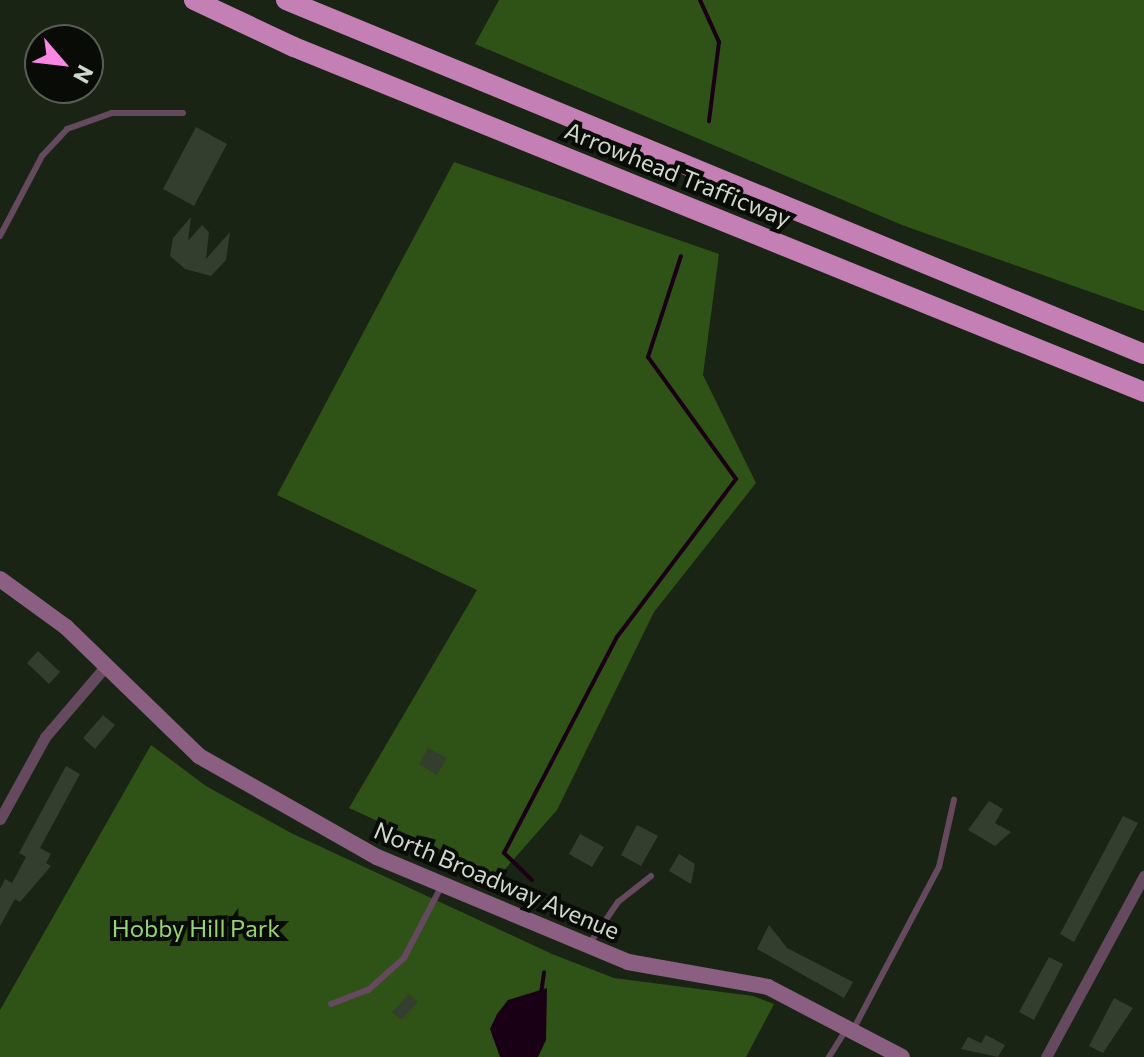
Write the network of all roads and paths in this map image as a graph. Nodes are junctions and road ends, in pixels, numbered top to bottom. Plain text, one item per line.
1 (194, 0) edge
2 (286, 0) edge
3 (183, 113) dead end
4 (0, 236) edge
5 (1144, 354) edge
6 (1144, 392) edge
7 (0, 579) edge
8 (103, 669) junction
9 (954, 800) dead end
10 (0, 819) edge
11 (651, 876) dead end
12 (1144, 876) edge
13 (441, 887) junction
14 (589, 946) junction
15 (331, 1004) dead end
16 (850, 1028) junction
17 (829, 1057) edge
18 (902, 1057) edge
19 (1046, 1057) edge

1 - 6 highway, Arrowhead Trafficway
2 - 5 highway, Arrowhead Trafficway
3 - 4 lane
7 - 8 street, North Broadway Avenue
8 - 10 street
8 - 13 street, North Broadway Avenue
9 - 16 lane
11 - 14 lane
12 - 19 street
13 - 14 street, North Broadway Avenue
13 - 15 lane
14 - 16 street, North Broadway Avenue
16 - 17 lane
16 - 18 street, North Broadway Avenue

